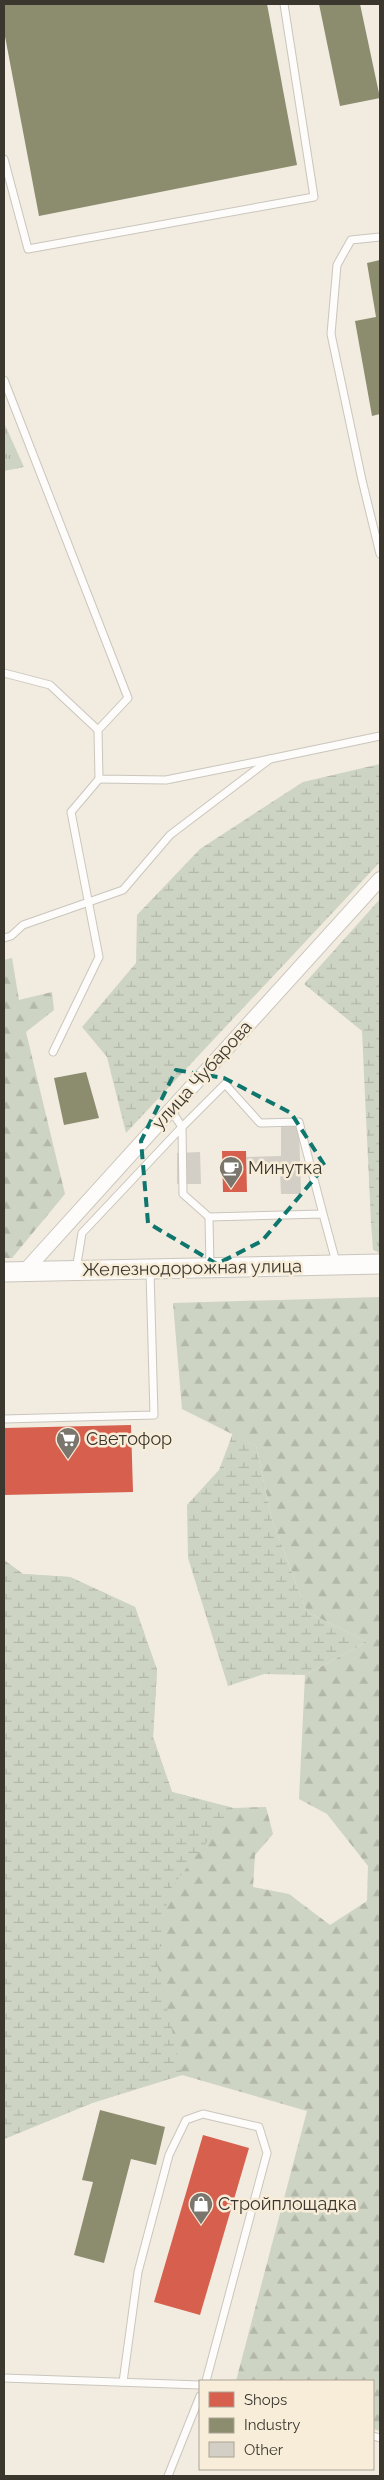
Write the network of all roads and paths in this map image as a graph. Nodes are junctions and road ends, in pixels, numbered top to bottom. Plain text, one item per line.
1 (284, 4) edge
2 (4, 158) edge
3 (380, 238) edge
4 (4, 380) edge
5 (380, 554) edge
6 (4, 673) edge
7 (98, 730) junction
8 (380, 736) edge
9 (270, 759) junction
10 (99, 779) junction
11 (380, 879) edge
12 (89, 904) junction
13 (4, 938) edge
14 (53, 1052) dead end
15 (170, 1110) junction
16 (182, 1127) junction
17 (323, 1214) junction
18 (209, 1217) junction
19 (380, 1264) edge
20 (336, 1265) junction
21 (210, 1268) junction
22 (150, 1269) junction
23 (76, 1270) junction
24 (4, 1272) edge
25 (25, 1272) junction
26 (4, 1419) edge
27 (4, 2378) edge
28 (206, 2380) edge
29 (123, 2382) junction
30 (199, 2385) edge
31 (199, 2398) edge
32 (168, 2476) edge

1 - 2 lane
3 - 5 lane
4 - 7 lane
6 - 7 lane
7 - 10 lane
8 - 9 lane
9 - 10 lane
9 - 12 lane
10 - 12 lane
11 - 15 street, улица Чубарова
12 - 13 lane
12 - 14 lane
15 - 16 lane
15 - 25 street, улица Чубарова
16 - 17 lane
16 - 18 lane
16 - 23 lane
17 - 18 lane
17 - 20 lane
18 - 21 lane
19 - 20 street, Железнодорожная улица
20 - 21 street, Железнодорожная улица
21 - 22 street, Железнодорожная улица
22 - 23 street, Железнодорожная улица
22 - 26 lane
23 - 25 street, Железнодорожная улица
24 - 25 street, Железнодорожная улица
27 - 29 lane
28 - 29 lane
29 - 30 lane
31 - 32 lane

